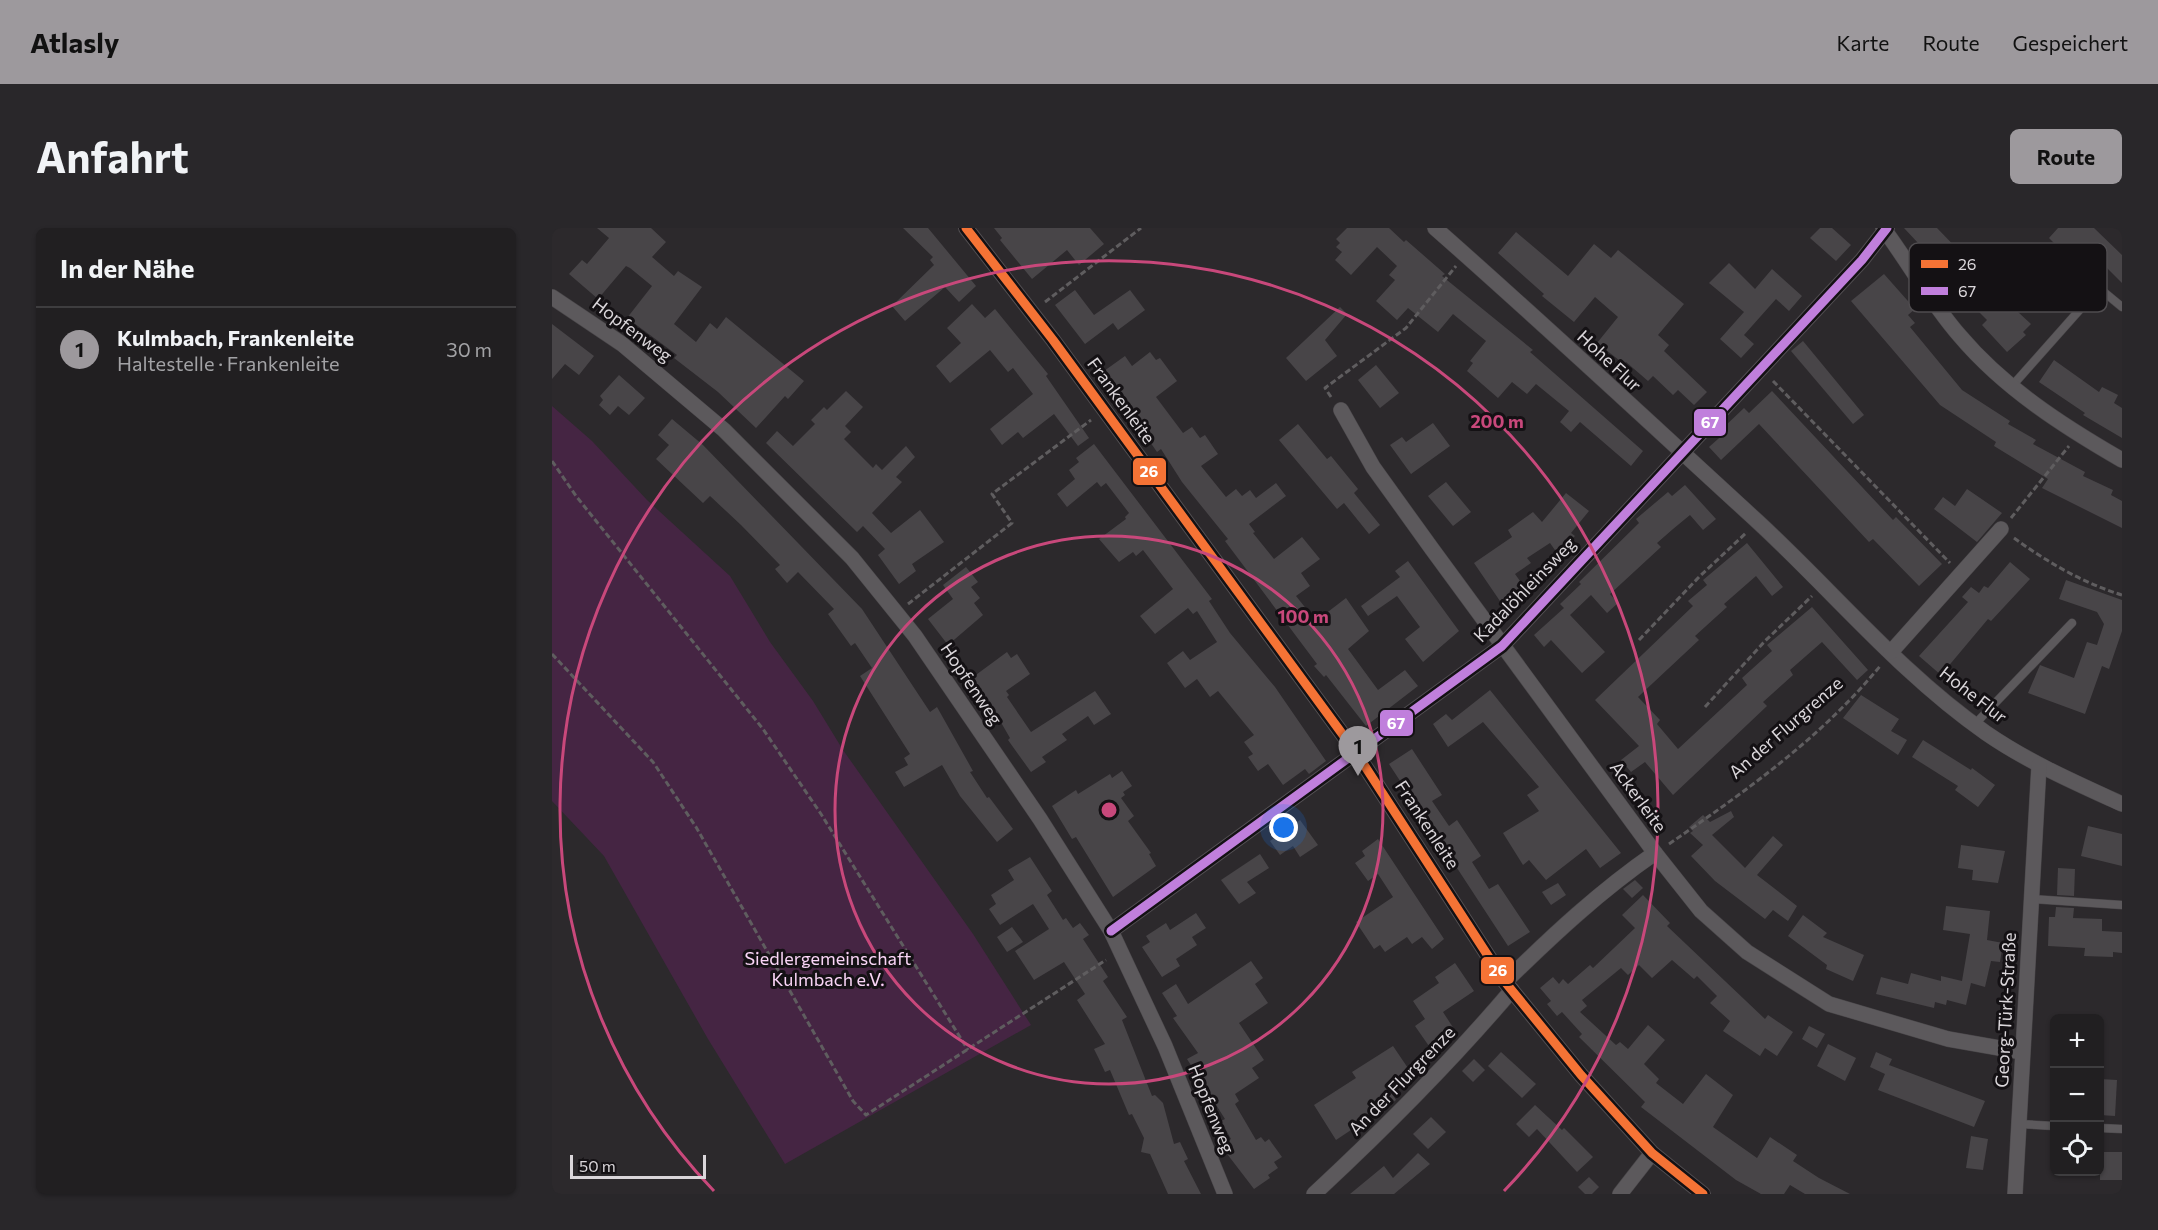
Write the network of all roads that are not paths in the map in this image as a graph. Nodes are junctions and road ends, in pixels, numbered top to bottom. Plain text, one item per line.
1 (966, 228) edge
2 (1435, 228) edge
3 (1885, 229) edge
4 (1909, 263) edge
5 (2107, 295) edge
6 (552, 297) edge
7 (2122, 307) edge
8 (1943, 312) edge
9 (2078, 312) edge
10 (2012, 386) junction
11 (1341, 410) road end
12 (1682, 454) junction
13 (2122, 460) edge
14 (2001, 529) road end
15 (2072, 623) dead end
16 (1502, 646) junction
17 (1891, 652) junction
18 (1975, 724) junction
19 (1357, 754) junction
20 (2039, 765) junction
21 (2122, 804) edge
22 (1655, 853) junction
23 (2031, 899) junction
24 (2122, 905) edge
25 (1111, 931) junction
26 (1509, 986) junction
27 (2022, 1052) junction
28 (2019, 1124) junction
29 (2050, 1126) edge
30 (2104, 1128) edge
31 (2122, 1129) edge
32 (1652, 1153) junction
33 (1225, 1194) edge
34 (1314, 1194) edge
35 (1620, 1194) edge
36 (1703, 1194) edge
37 (2015, 1194) edge

1 - 19 street, Frankenleite
2 - 12 street, Hohe Flur
3 - 4 street
3 - 12 street, Kadalöhleinsweg
5 - 7 lane
6 - 25 street, Hopfenweg
8 - 10 street
9 - 10 lane
10 - 13 street
11 - 16 street, Ackerleite
12 - 16 street, Kadalöhleinsweg
12 - 17 street, Hohe Flur
14 - 17 street
15 - 18 lane
16 - 19 street, Kadalöhleinsweg
16 - 22 street, Ackerleite
17 - 18 street, Hohe Flur
18 - 20 street, Hohe Flur
19 - 25 street, Kadalöhleinsweg
19 - 26 street, Frankenleite
20 - 21 street, Hohe Flur
20 - 23 street, Georg-Türk-Straße
22 - 26 street, An der Flurgrenze
22 - 27 street, Ackerleite
23 - 24 lane
23 - 27 street, Georg-Türk-Straße
25 - 33 street, Hopfenweg
26 - 32 street, Frankenleite
26 - 34 street, An der Flurgrenze
27 - 28 street, Georg-Türk-Straße
28 - 29 lane
28 - 37 street, Georg-Türk-Straße
30 - 31 lane
32 - 35 street
32 - 36 street, Frankenleite

